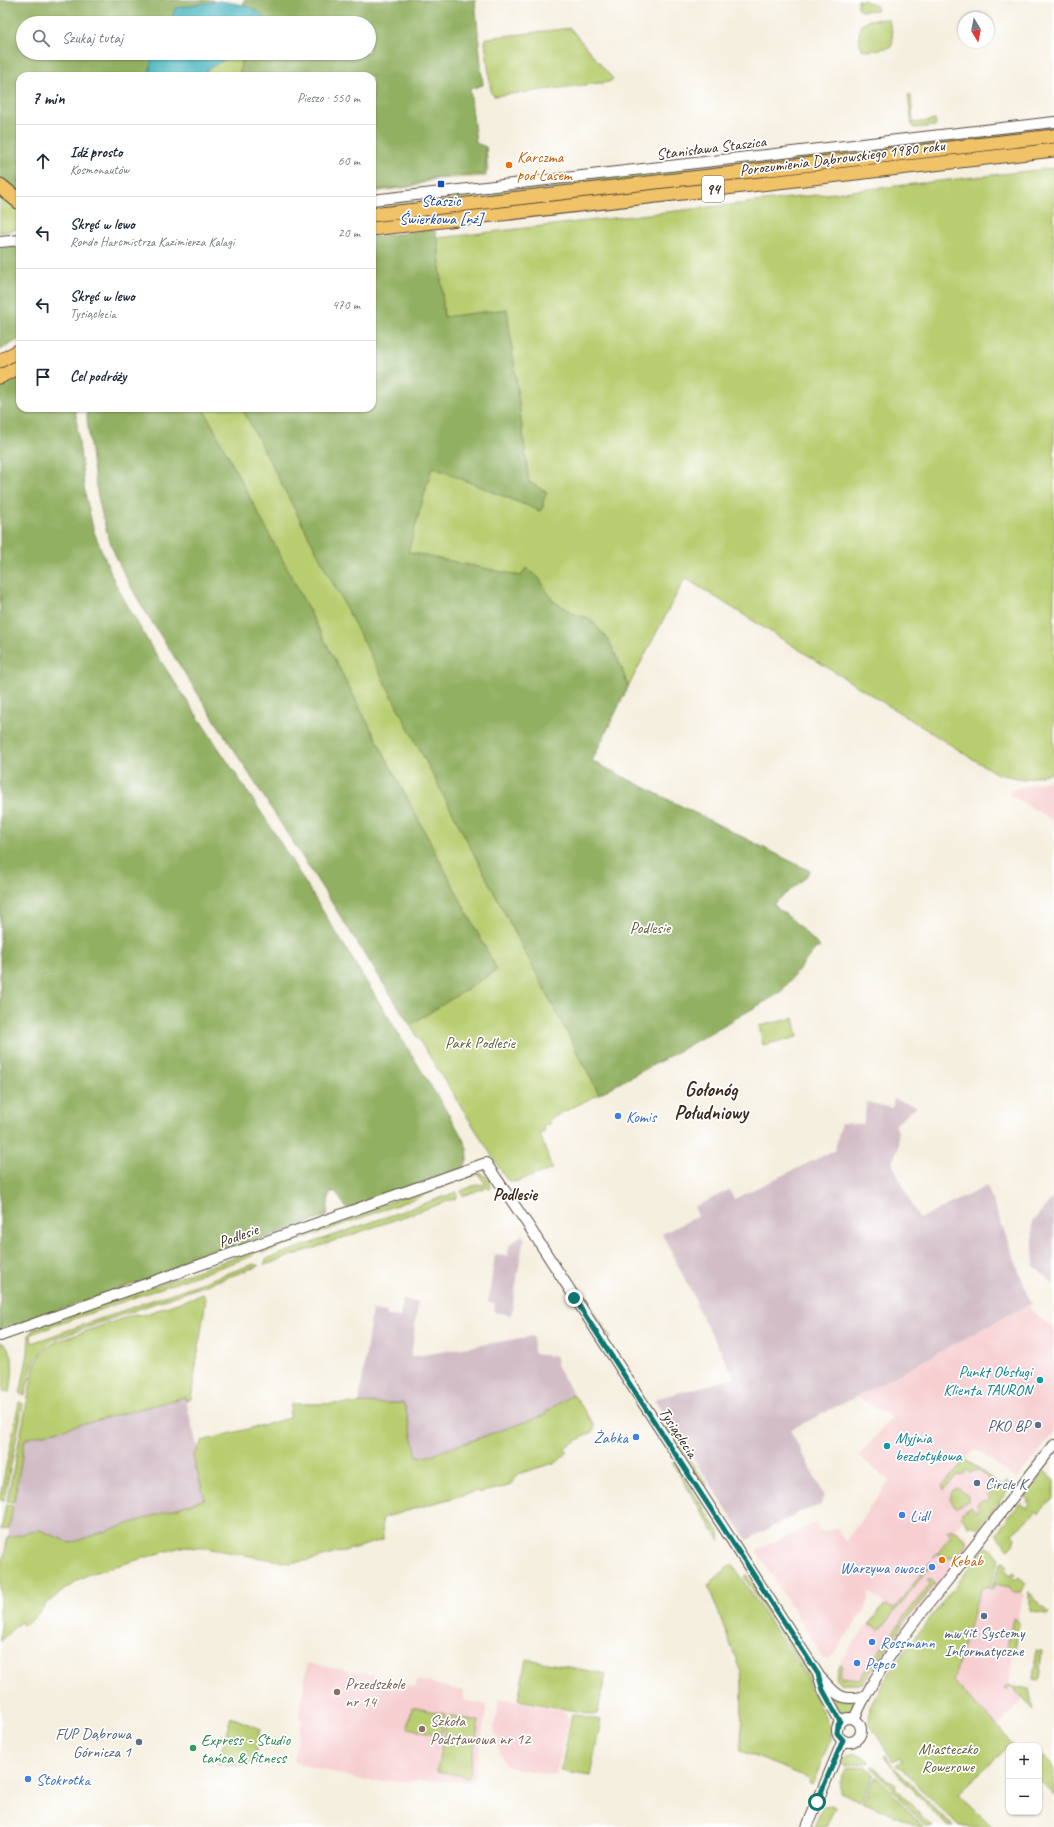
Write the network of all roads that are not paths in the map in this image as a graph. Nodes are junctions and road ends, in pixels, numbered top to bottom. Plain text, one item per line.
1 (1054, 122) edge
2 (1054, 136) edge
3 (1054, 150) edge
4 (0, 186) edge
5 (16, 199) edge
6 (376, 200) edge
7 (376, 215) edge
8 (376, 229) edge
9 (16, 240) edge
10 (0, 242) edge
11 (16, 352) edge
12 (0, 361) edge
13 (16, 368) edge
14 (0, 377) edge
15 (486, 1162) joint
16 (0, 1336) edge
17 (1054, 1445) edge
18 (818, 1674) junction
19 (864, 1696) junction
20 (854, 1718) junction
21 (840, 1721) junction
22 (843, 1740) junction
23 (807, 1827) edge

1 - 6 street, Stanisława Staszica
2 - 7 main road, Porozumienia Dąbrowskiego 1980 roku / 94
3 - 8 main road, Porozumienia Dąbrowskiego 1980 roku / 94
4 - 5 highway
9 - 10 street
11 - 12 main road
13 - 14 main road
15 - 16 street, Podlesie
15 - 18 street, Tysiąclecia
17 - 19 street
18 - 19 street
18 - 21 street, Tysiąclecia
19 - 20 street
20 - 21 street
20 - 22 street
21 - 22 street
22 - 23 street

